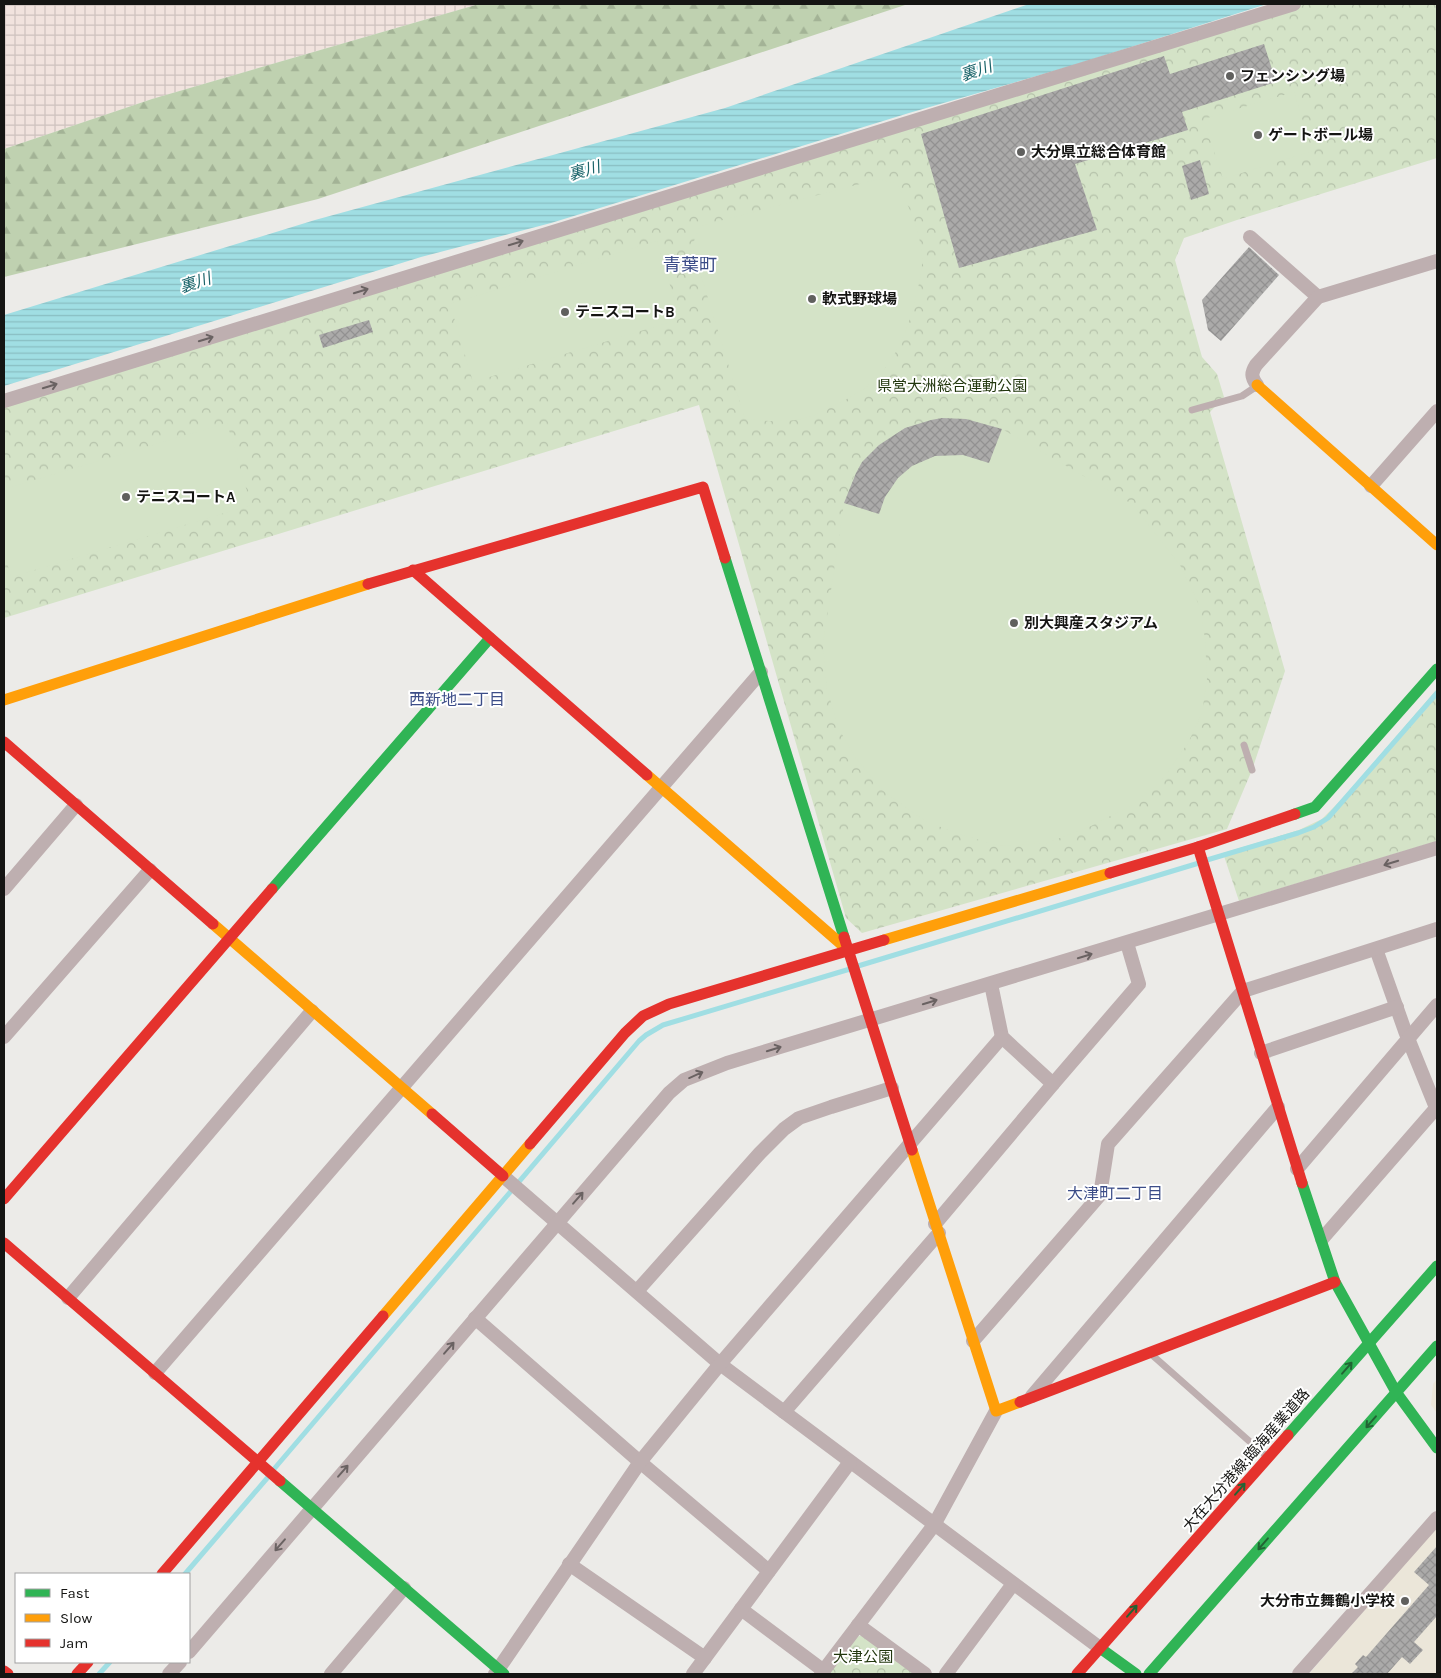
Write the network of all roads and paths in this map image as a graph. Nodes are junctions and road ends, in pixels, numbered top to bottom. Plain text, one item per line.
1 (1294, 4) edge
2 (1250, 237) dead end
3 (1437, 261) edge
4 (1318, 297) junction
5 (1257, 385) junction
6 (4, 401) edge
7 (1192, 410) dead end
8 (1437, 411) edge
9 (1371, 486) junction
10 (1437, 545) edge
11 (413, 570) junction
12 (490, 638) junction
13 (1437, 669) edge
14 (761, 672) junction
15 (4, 700) edge
16 (4, 742) edge
17 (1244, 745) dead end
18 (1252, 770) dead end
19 (661, 787) junction
20 (76, 804) junction
21 (1198, 846) junction
22 (1437, 848) edge
23 (150, 870) junction
24 (4, 888) edge
25 (1219, 916) junction
26 (1437, 929) edge
27 (230, 938) junction
28 (1127, 943) junction
29 (1376, 949) junction
30 (850, 955) junction
31 (992, 984) junction
32 (1242, 991) junction
33 (1437, 1005) edge
34 (1397, 1007) junction
35 (312, 1010) junction
36 (870, 1020) junction
37 (4, 1037) edge
38 (1002, 1037) junction
39 (1408, 1038) junction
40 (1261, 1053) junction
41 (1053, 1084) junction
42 (402, 1088) junction
43 (892, 1088) junction
44 (1278, 1106) junction
45 (1437, 1109) edge
46 (910, 1143) junction
47 (1297, 1169) junction
48 (506, 1179) junction
49 (4, 1199) edge
50 (557, 1222) junction
51 (937, 1228) junction
52 (1322, 1238) junction
53 (4, 1243) edge
54 (1437, 1266) edge
55 (1336, 1282) junction
56 (637, 1291) junction
57 (68, 1298) junction
58 (475, 1318) junction
59 (973, 1341) junction
60 (1370, 1342) junction
61 (1437, 1346) edge
62 (1149, 1352) junction
63 (720, 1364) junction
64 (155, 1374) junction
65 (1396, 1392) junction
66 (1030, 1398) junction
67 (996, 1411) junction
68 (784, 1412) junction
69 (1437, 1448) edge
70 (1268, 1457) junction
71 (640, 1462) junction
72 (850, 1462) junction
73 (262, 1465) junction
74 (312, 1508) junction
75 (1437, 1518) edge
76 (934, 1525) junction
77 (569, 1564) junction
78 (769, 1571) junction
79 (163, 1573) edge
80 (1013, 1584) junction
81 (404, 1588) junction
82 (741, 1609) junction
83 (858, 1625) junction
84 (1100, 1648) junction
85 (190, 1651) edge
86 (705, 1658) junction
87 (87, 1663) edge
88 (179, 1663) edge
89 (4, 1671) edge
90 (499, 1673) edge
91 (823, 1673) edge
92 (8, 1674) edge
93 (77, 1674) edge
94 (170, 1674) edge
95 (331, 1674) edge
96 (693, 1674) edge
97 (925, 1674) edge
98 (946, 1674) edge
99 (1077, 1674) edge
100 (1136, 1674) edge
101 (1149, 1674) edge
102 (1299, 1674) edge

6 -> 1 street
2 - 4 street
3 - 4 street
4 - 5 street
5 - 7 lane
5 - 9 street
8 - 9 street
9 - 10 street
11 - 12 street
11 - 14 street
11 - 15 street
12 - 19 street
12 - 27 street
13 - 21 street
14 - 19 street
14 - 30 street
16 - 20 street
17 - 18 lane
19 - 30 street
19 - 42 street
20 - 23 street
20 - 24 street
21 - 25 street
21 - 30 street
22 -> 25 street
23 - 27 street
23 - 37 street
25 - 28 street
25 - 32 street
26 - 29 street
27 - 35 street
27 - 49 street
31 -> 28 street
28 - 41 street
29 - 32 street
29 - 34 street
30 - 36 street
30 - 48 street
36 -> 31 street
31 - 38 street
32 - 40 street
32 - 59 street
33 - 39 street
34 - 39 street
34 - 40 street
35 - 42 street
35 - 57 street
36 - 43 street
50 -> 36 street
38 - 41 street
38 - 46 street
39 - 45 street
39 - 47 street
40 - 44 street
41 - 51 street
42 - 48 street
42 - 64 street
43 - 46 street
43 - 56 street
44 - 47 street
44 - 66 street
45 - 52 street
46 - 51 street
46 - 63 street
47 - 52 street
48 - 50 street
48 - 73 street
50 - 56 street
50 - 58 street
51 - 59 street
51 - 68 street
52 - 55 street
53 - 57 street
54 - 60 street, 大在大分港線;臨海産業道路
55 - 60 street
55 - 62 street
56 - 63 street
57 - 64 street
58 - 71 street
74 -> 58 street
59 - 67 street
60 - 65 street
70 -> 60 street, 大在大分港線;臨海産業道路
61 - 65 street
62 - 66 street
62 - 70 lane
63 - 68 street
63 - 71 street
64 - 73 street
65 - 69 street
65 -> 101 street
66 - 67 street
67 - 76 street
68 - 72 street
84 -> 70 street, 大在大分港線;臨海産業道路
71 - 77 street
71 - 78 street
72 - 76 street
72 - 78 street
73 - 74 street
73 - 79 street
74 - 81 street
74 -> 85 street
75 - 102 street
76 - 80 street
76 - 83 street
77 - 86 street
77 - 90 street
78 - 82 street
80 - 84 street
80 - 98 street
81 - 90 street
81 - 95 street
82 - 86 street
82 - 91 street
83 - 91 street
83 - 97 street
84 - 99 street, 大在大分港線;臨海産業道路
84 - 100 street
86 - 96 street
87 - 93 street
88 - 94 street
89 - 92 street

